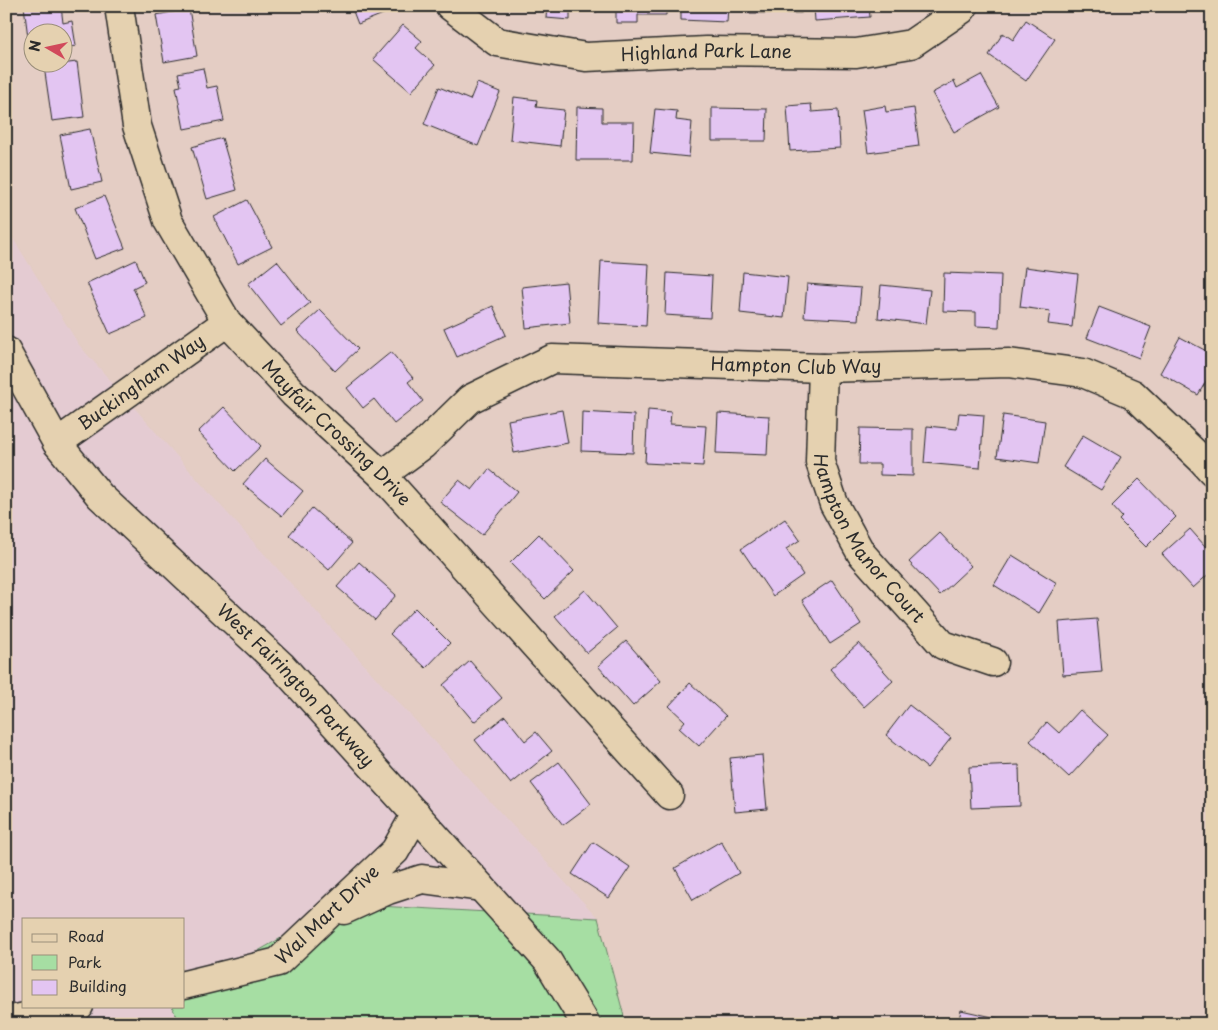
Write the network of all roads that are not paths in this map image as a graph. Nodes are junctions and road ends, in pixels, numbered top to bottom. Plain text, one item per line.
1 (119, 6) edge
2 (450, 6) edge
3 (964, 6) edge
4 (227, 322) junction
5 (6, 351) edge
6 (823, 368) junction
7 (57, 443) junction
8 (1212, 471) edge
9 (382, 475) junction
10 (993, 662) dead end
11 (669, 796) dead end
12 (416, 814) junction
13 (481, 887) junction
14 (324, 919) junction
15 (185, 985) edge
16 (69, 1008) edge
17 (6, 1021) edge
18 (586, 1024) edge

1 - 4 street, Mayfair Crossing Drive
2 - 3 street, Highland Park Lane
4 - 7 street, Buckingham Way
4 - 9 street, Mayfair Crossing Drive
5 - 7 street, West Fairington Parkway
6 - 8 street, Hampton Club Way
6 - 9 street, Hampton Club Way
6 - 10 street, Hampton Manor Court
7 - 12 street, West Fairington Parkway
9 - 11 street, Mayfair Crossing Drive
12 - 13 street, West Fairington Parkway
12 - 14 street, Wal Mart Drive
13 - 14 street
13 - 18 street, West Fairington Parkway
14 - 15 street, Wal Mart Drive
16 - 17 street

